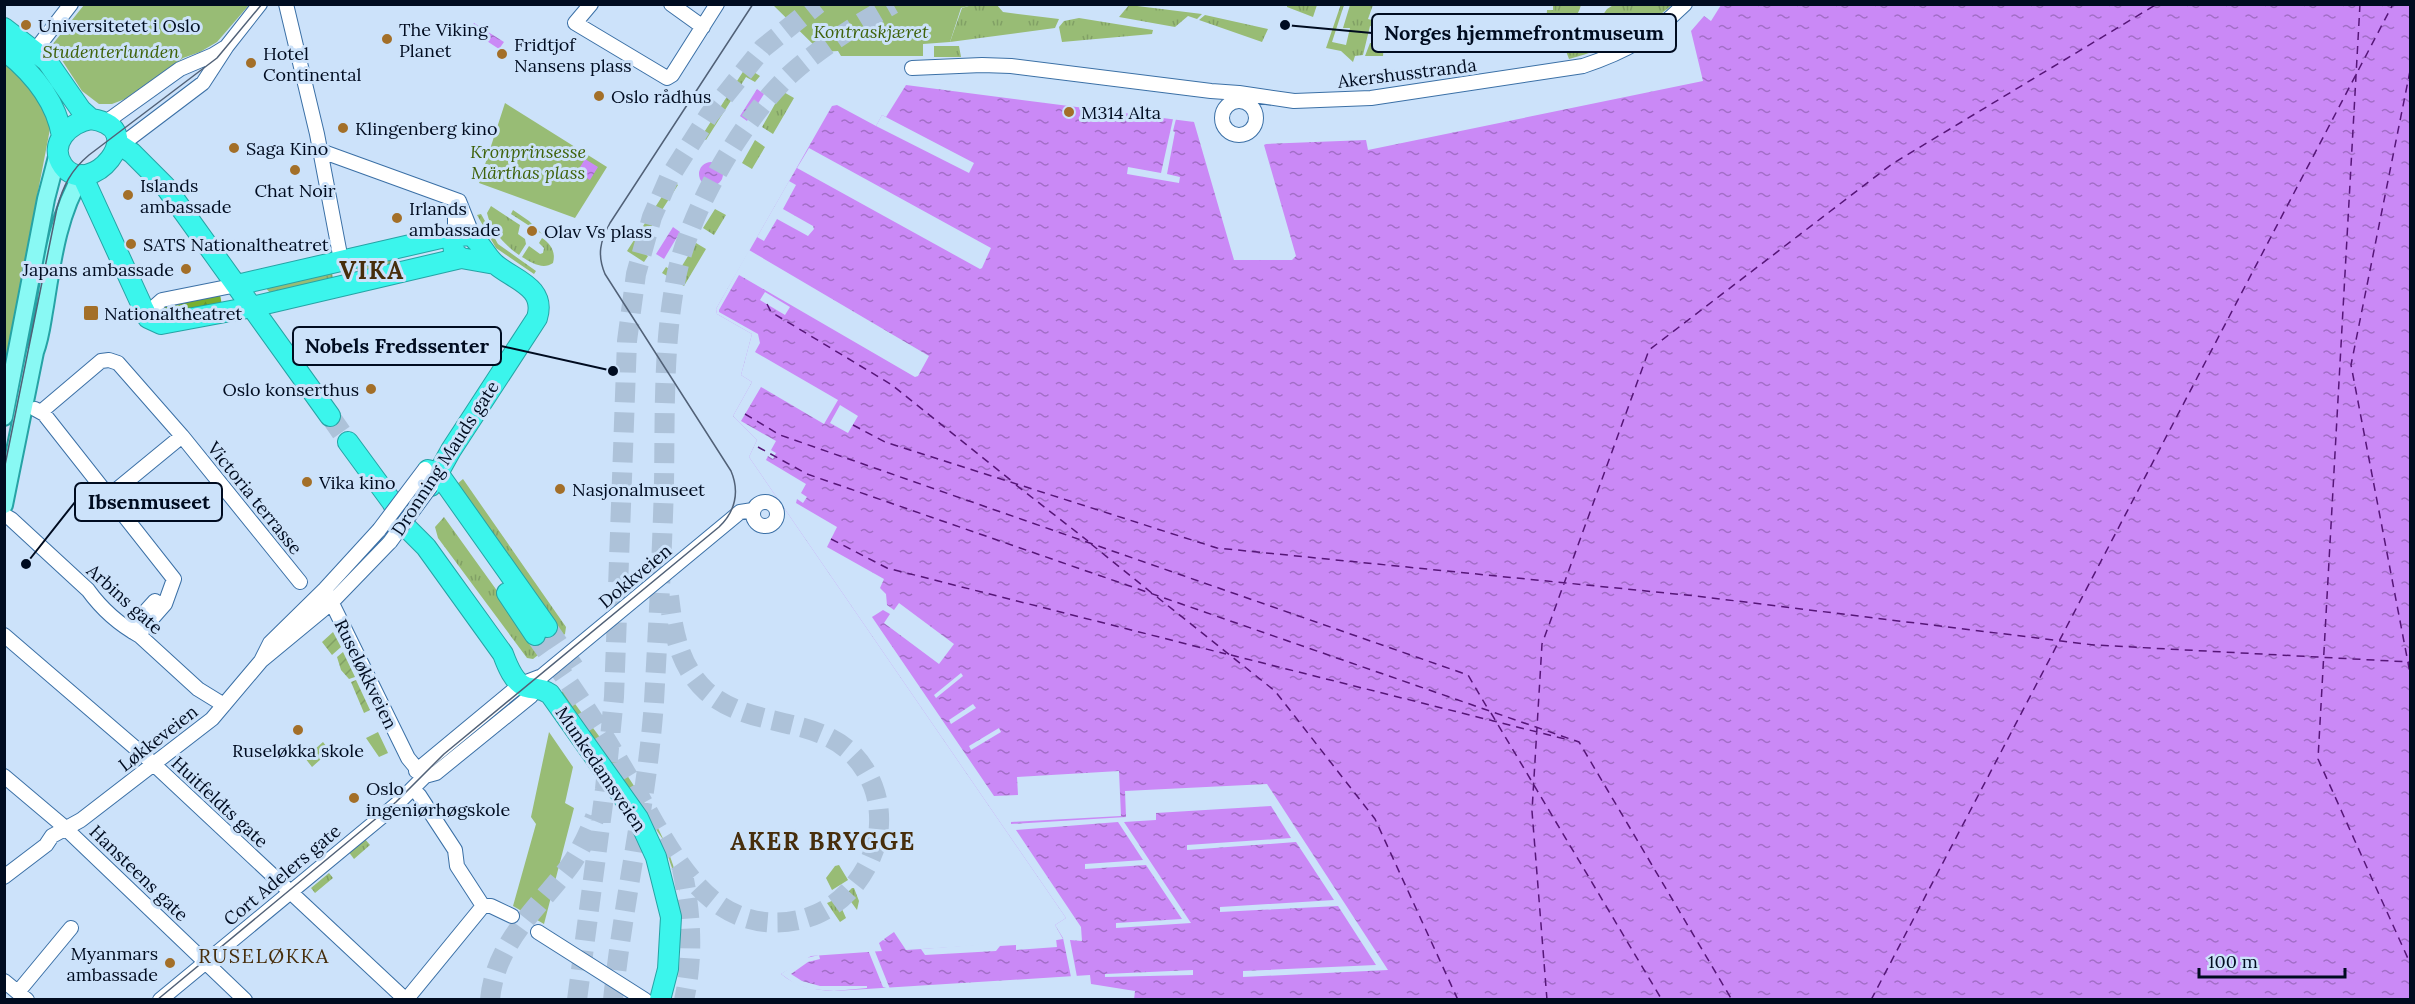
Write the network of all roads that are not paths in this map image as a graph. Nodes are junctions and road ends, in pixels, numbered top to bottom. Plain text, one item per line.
1 (71, 4) edge
2 (260, 4) edge
3 (286, 4) edge
4 (591, 4) edge
5 (671, 4) edge
6 (717, 4) edge
7 (1685, 4) edge
8 (703, 27) junction
9 (4, 28) edge
10 (227, 46) junction
11 (4, 50) edge
12 (29, 58) junction
13 (912, 68) dead end
14 (1294, 101) junction
15 (1254, 110) dead end
16 (98, 121) junction
17 (117, 143) junction
18 (60, 144) junction
19 (321, 151) junction
20 (82, 176) junction
21 (467, 247) junction
22 (341, 260) junction
23 (237, 285) junction
24 (252, 307) junction
25 (148, 318) junction
26 (24, 407) junction
27 (42, 411) junction
28 (330, 416) tunnel mouth
29 (4, 417) edge
30 (182, 436) junction
31 (348, 442) tunnel mouth
32 (431, 476) junction
33 (109, 496) junction
34 (4, 505) edge
35 (753, 510) dead end
36 (4, 515) edge
37 (300, 582) dead end
38 (325, 589) junction
39 (331, 603) junction
40 (541, 631) tunnel mouth
41 (134, 633) junction
42 (4, 635) edge
43 (261, 662) junction
44 (533, 682) junction
45 (224, 705) junction
46 (154, 765) junction
47 (421, 774) junction
48 (4, 776) edge
49 (419, 795) dead end
50 (67, 829) junction
51 (4, 877) edge
52 (290, 892) junction
53 (483, 906) junction
54 (512, 916) dead end
55 (71, 928) dead end
56 (538, 932) dead end
57 (205, 962) junction
58 (4, 981) edge
59 (22, 996) edge
60 (160, 999) edge
61 (245, 999) edge
62 (406, 999) edge
63 (645, 999) edge
64 (660, 999) edge

1 - 12 street
2 - 10 street
3 - 19 street
4 - 8 street
5 - 8 street
6 - 8 street
7 - 14 street, Akershusstranda
9 - 12 highway
10 - 16 street
10 - 17 street
11 - 12 highway
12 - 16 highway
12 - 18 highway
13 - 14 street, Akershusstranda
14 - 15 street, Akershusstranda
16 - 17 highway
16 - 18 highway
17 - 20 highway
17 - 23 highway
18 - 20 highway
18 - 29 main road
19 - 21 street
19 - 22 street
20 - 25 highway
20 - 26 main road
21 - 22 highway
21 - 24 highway
21 - 32 highway, Dronning Mauds gate
22 - 23 highway
23 - 24 highway
23 - 25 street
24 - 25 highway
24 - 28 highway
26 - 27 street
26 - 34 main road
27 - 30 street, Victoria terrasse
27 - 33 street
30 - 33 street, Victoria terrasse
30 - 37 street, Victoria terrasse
31 - 44 highway, Munkedamsveien
32 - 38 street, Dronning Mauds gate, bridge
32 - 39 street, Dronning Mauds gate, bridge
32 - 40 highway
33 - 41 street
35 - 44 street, Dokkveien
36 - 41 street, Arbins gate
38 - 39 street, Ruseløkkveien
38 - 43 street, Løkkeveien
39 - 43 street, Løkkeveien
39 - 47 street, Ruseløkkveien
41 - 45 street, Arbins gate
42 - 46 street, Huitfeldts gate
43 - 45 street, Løkkeveien
44 - 47 street, Cort Adelers gate
44 - 64 highway, Munkedamsveien
45 - 46 street, Løkkeveien
46 - 50 street, Løkkeveien
46 - 52 street, Huitfeldts gate
47 - 52 street, Cort Adelers gate
48 - 50 street, Hansteens gate
49 - 53 street
50 - 51 street, Løkkeveien
50 - 57 street, Hansteens gate
52 - 57 street, Cort Adelers gate
52 - 62 street, Huitfeldts gate
53 - 54 street
53 - 62 street
55 - 59 street
56 - 63 street
57 - 60 street, Cort Adelers gate
57 - 61 street, Hansteens gate
58 - 59 street

